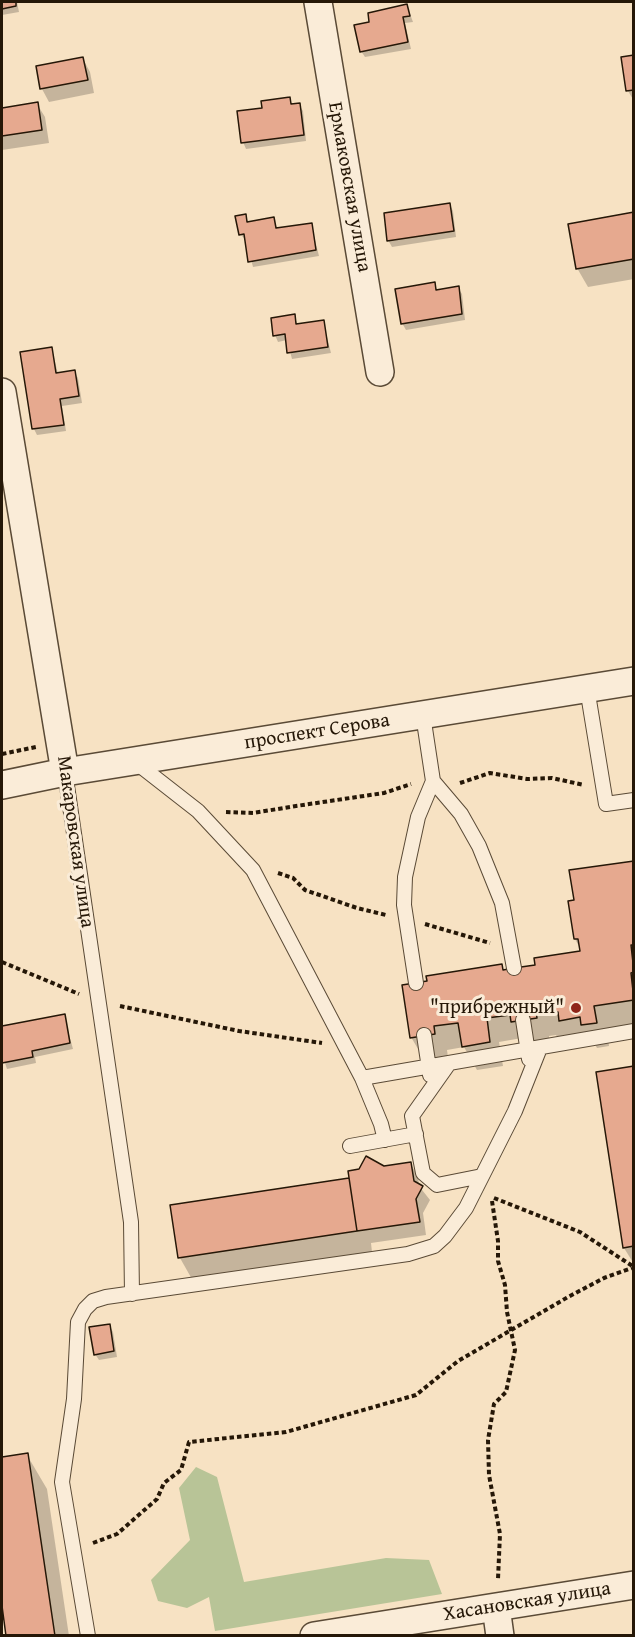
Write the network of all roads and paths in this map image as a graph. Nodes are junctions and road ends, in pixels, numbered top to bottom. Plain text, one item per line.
1 (318, 2) edge
2 (381, 372) dead end
3 (2, 392) edge
4 (633, 681) edge
5 (587, 688) junction
6 (423, 715) junction
7 (134, 761) junction
8 (65, 772) junction
9 (433, 781) junction
10 (2, 785) edge
11 (603, 789) junction
12 (633, 800) edge
13 (198, 811) junction
14 (253, 870) junction
15 (406, 920) junction
16 (512, 948) junction
17 (2, 962) edge
18 (514, 968) dead end
19 (416, 983) dead end
20 (99, 1002) junction
21 (523, 1020) dead end
22 (633, 1031) edge
23 (424, 1035) dead end
24 (343, 1046) junction
25 (534, 1049) junction
26 (448, 1065) junction
27 (429, 1068) junction
28 (362, 1078) junction
29 (432, 1088) junction
30 (416, 1134) junction
31 (385, 1140) junction
32 (350, 1146) dead end
33 (482, 1176) junction
34 (633, 1268) edge
35 (132, 1294) junction
36 (511, 1332) junction
37 (74, 1551) junction
38 (633, 1585) edge
39 (496, 1607) junction
40 (88, 1635) edge
41 (314, 1635) edge
42 (500, 1635) edge

1 - 2 street, Ермаковская улица
3 - 8 street, Макаровская улица
4 - 5 street, проспект Серова
5 - 6 street, проспект Серова
5 - 11 lane
6 - 7 street, проспект Серова
6 - 9 lane
7 - 8 street, проспект Серова
7 - 13 lane
8 - 10 street, проспект Серова
8 - 20 lane, Макаровская улица
9 - 11 path
9 - 13 path
9 - 15 lane
9 - 16 lane
11 - 12 lane
13 - 14 lane
14 - 15 path
14 - 24 lane
15 - 16 path
15 - 19 lane
16 - 18 lane
17 - 20 path
20 - 24 path
20 - 35 lane, Макаровская улица
21 - 25 lane
22 - 25 lane
23 - 27 lane
24 - 28 lane
25 - 26 lane
25 - 33 lane
26 - 27 lane
26 - 29 lane
27 - 28 lane
27 - 29 lane
28 - 31 lane
29 - 30 lane
30 - 31 lane
30 - 33 lane
31 - 32 lane
33 - 35 lane
34 - 36 path
34 - 36 path
35 - 37 lane
36 - 37 path
36 - 39 path
37 - 40 lane
38 - 39 street, Хасановская улица
39 - 41 street, Хасановская улица
39 - 42 street

